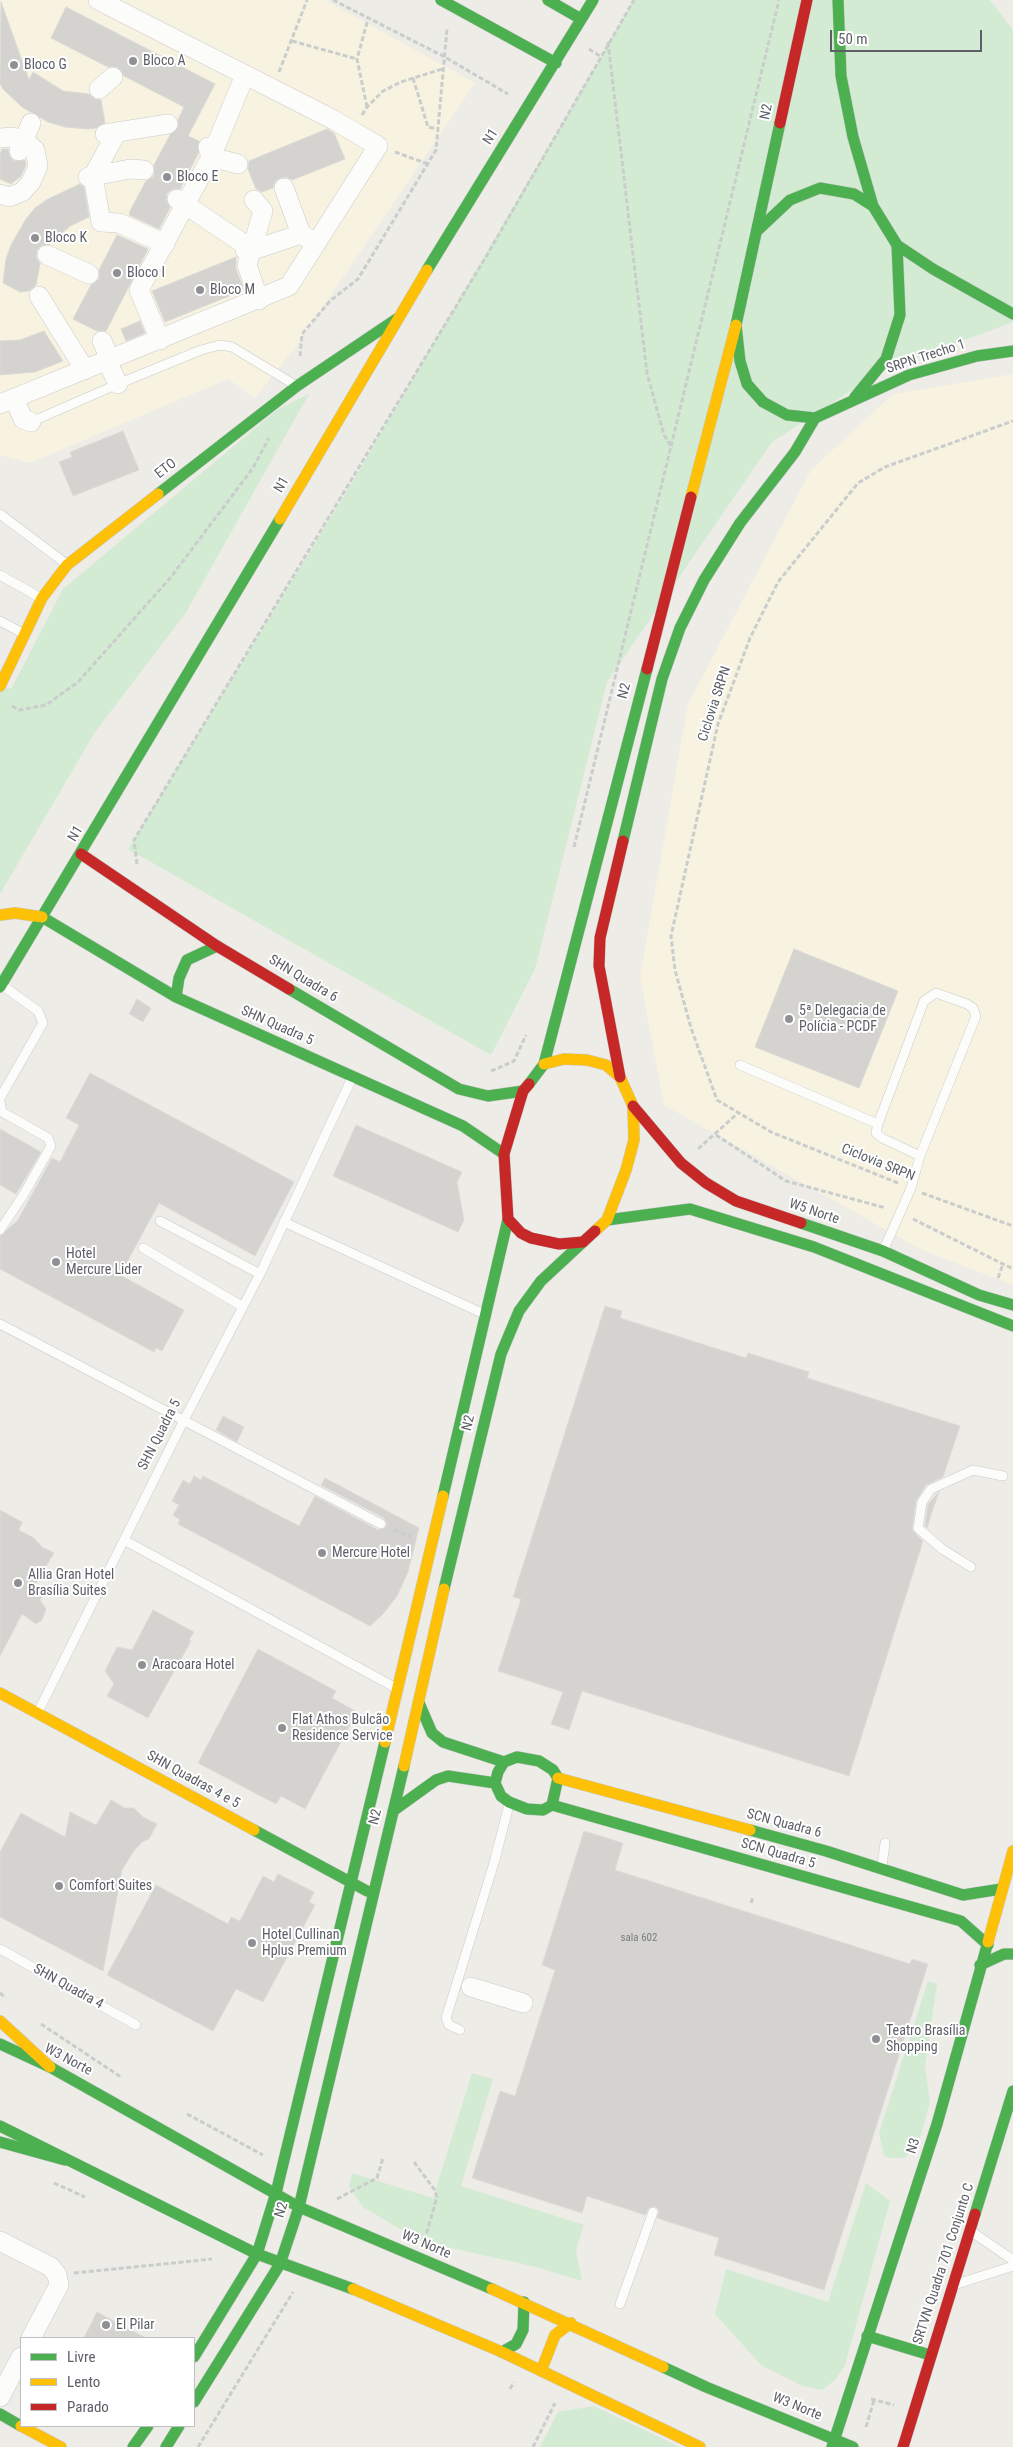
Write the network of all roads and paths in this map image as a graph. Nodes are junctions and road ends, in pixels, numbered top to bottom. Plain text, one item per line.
1 (98, 0) edge
2 (307, 0) edge
3 (333, 0) edge
4 (441, 0) edge
5 (548, 0) edge
6 (592, 0) edge
7 (634, 0) edge
8 (780, 0) edge
9 (807, 0) edge
10 (838, 0) edge
11 (368, 19) junction
12 (581, 19) junction
13 (292, 41) junction
14 (608, 42) junction
15 (357, 59) junction
16 (556, 63) junction
17 (442, 69) dead end
18 (245, 75) junction
19 (113, 77) dead end
20 (413, 78) junction
21 (98, 89) dead end
22 (272, 89) junction
23 (529, 106) junction
24 (367, 107) junction
25 (168, 124) dead end
26 (438, 129) dead end
27 (353, 131) junction
28 (0, 138) edge
29 (378, 146) junction
30 (209, 151) junction
31 (238, 164) dead end
32 (428, 164) dead end
33 (144, 170) dead end
34 (91, 176) junction
35 (284, 188) dead end
36 (0, 194) edge
37 (254, 200) dead end
38 (181, 202) junction
39 (873, 206) junction
40 (757, 231) junction
41 (308, 239) junction
42 (158, 242) junction
43 (897, 245) junction
44 (245, 250) junction
45 (47, 255) dead end
46 (88, 274) dead end
47 (255, 291) junction
48 (39, 296) dead end
49 (1013, 314) edge
50 (398, 318) junction
51 (736, 325) junction
52 (160, 340) junction
53 (102, 341) dead end
54 (1013, 351) edge
55 (108, 360) junction
56 (85, 370) junction
57 (118, 384) junction
58 (297, 386) junction
59 (7, 401) edge
60 (852, 401) junction
61 (815, 418) junction
62 (1013, 421) edge
63 (31, 422) joint
64 (672, 448) junction
65 (0, 514) edge
66 (67, 565) junction
67 (0, 575) edge
68 (42, 598) junction
69 (0, 621) edge
70 (24, 634) junction
71 (3, 669) edge
72 (0, 686) edge
73 (574, 850) dead end
74 (81, 854) junction
75 (140, 868) dead end
76 (0, 915) edge
77 (42, 917) junction
78 (217, 946) junction
79 (1, 986) edge
80 (176, 997) junction
81 (527, 1029) dead end
82 (544, 1064) junction
83 (740, 1065) dead end
84 (488, 1072) dead end
85 (353, 1076) junction
86 (620, 1077) junction
87 (523, 1092) junction
88 (0, 1100) edge
89 (633, 1106) junction
90 (738, 1113) junction
91 (878, 1124) junction
92 (716, 1134) junction
93 (504, 1154) junction
94 (920, 1156) junction
95 (680, 1163) junction
96 (910, 1188) junction
97 (900, 1212) junction
98 (508, 1219) junction
99 (607, 1220) junction
100 (160, 1221) dead end
101 (284, 1222) junction
102 (1013, 1226) edge
103 (0, 1230) edge
104 (582, 1242) junction
105 (143, 1248) dead end
106 (883, 1251) junction
107 (1013, 1269) edge
108 (260, 1274) junction
109 (1013, 1305) edge
110 (243, 1307) junction
111 (486, 1315) junction
112 (0, 1324) edge
113 (1013, 1326) edge
114 (184, 1420) junction
115 (1003, 1476) dead end
116 (382, 1524) joint
117 (124, 1540) junction
118 (430, 1545) junction
119 (971, 1567) dead end
120 (397, 1689) junction
121 (0, 1693) edge
122 (418, 1703) junction
123 (38, 1713) junction
124 (504, 1762) junction
125 (558, 1778) junction
126 (495, 1783) junction
127 (509, 1802) junction
128 (552, 1805) junction
129 (393, 1811) junction
130 (884, 1844) dead end
131 (1013, 1851) edge
132 (881, 1868) junction
133 (352, 1883) junction
134 (1002, 1889) junction
135 (372, 1894) junction
136 (753, 1897) dead end
137 (751, 1903) dead end
138 (996, 1907) junction
139 (1008, 1915) dead end
140 (988, 1945) junction
141 (0, 1949) edge
142 (1013, 1954) edge
143 (980, 1965) junction
144 (471, 1986) dead end
145 (0, 1993) edge
146 (8, 1999) dead end
147 (522, 2003) dead end
148 (0, 2021) edge
149 (40, 2023) dead end
150 (136, 2026) dead end
151 (460, 2030) dead end
152 (0, 2044) edge
153 (50, 2066) junction
154 (122, 2078) dead end
155 (1013, 2091) edge
156 (180, 2111) dead end
157 (0, 2126) edge
158 (0, 2142) edge
159 (272, 2156) dead end
160 (65, 2160) junction
161 (414, 2162) dead end
162 (47, 2180) dead end
163 (276, 2193) junction
164 (90, 2200) dead end
165 (299, 2208) junction
166 (653, 2212) dead end
167 (971, 2231) junction
168 (0, 2241) edge
169 (257, 2254) junction
170 (416, 2257) junction
171 (217, 2259) dead end
172 (1013, 2260) edge
173 (280, 2264) junction
174 (1013, 2266) edge
175 (304, 2273) junction
176 (57, 2275) junction
177 (955, 2284) junction
178 (524, 2302) junction
179 (620, 2304) dead end
180 (572, 2323) junction
181 (867, 2336) junction
182 (32, 2337) edge
183 (502, 2352) junction
184 (195, 2355) edge
185 (930, 2355) junction
186 (20, 2358) edge
187 (541, 2371) junction
188 (565, 2382) junction
189 (849, 2390) junction
190 (0, 2397) edge
191 (195, 2400) edge
192 (874, 2400) junction
193 (915, 2411) junction
194 (0, 2414) edge
195 (20, 2425) edge
196 (23, 2427) edge
197 (147, 2427) edge
198 (178, 2427) edge
199 (161, 2428) dead end
200 (866, 2428) dead end
201 (833, 2442) edge
202 (168, 2444) edge
203 (61, 2447) edge
204 (133, 2447) edge
205 (182, 2447) edge
206 (198, 2447) edge
207 (533, 2447) edge
208 (700, 2447) edge
209 (853, 2447) edge
210 (903, 2447) edge

1 - 18 street
2 - 13 path
3 - 11 path
4 - 16 main road
5 - 12 main road
6 - 12 main road, N1
7 - 14 path
8 - 64 path
9 - 40 main road, N2
10 - 39 main road
11 - 15 path
11 - 23 path
12 - 16 main road, N1
13 - 15 path
13 - 22 path
14 - 64 path
14 - 75 path
15 - 24 path
16 - 23 main road, N1
17 - 20 path
18 - 22 street
18 - 30 street
19 - 21 street
20 - 24 path
20 - 26 path
22 - 27 street
23 - 50 main road, N1
24 - 27 path
25 - 34 street
27 - 29 street
28 - 36 street
29 - 32 path
29 - 41 street
30 - 31 street
30 - 38 street
33 - 34 street
34 - 42 street
35 - 41 street
37 - 44 street
38 - 42 street
38 - 44 street
39 - 40 main road
39 - 43 main road
40 - 51 main road, N2
41 - 44 street
41 - 47 street
42 - 52 street
43 - 49 main road
43 - 60 main road
44 - 47 street
45 - 46 street
47 - 52 street
48 - 56 street
50 - 58 main road, ETO
50 - 74 main road, N1
51 - 61 main road
51 - 82 main road, N2
52 - 55 street
53 - 55 street
54 - 60 main road, SRPN Trecho 1
55 - 56 street
55 - 57 street
56 - 59 street
57 - 58 lane
57 - 63 lane
58 - 66 main road, ETO
59 - 63 street
60 - 61 main road, SRPN Trecho 1
61 - 86 main road
62 - 90 path, Ciclovia SRPN
64 - 73 path
65 - 66 lane
66 - 68 main road, ETO
67 - 68 lane
68 - 70 main road, ETO
69 - 70 lane
70 - 71 main road, ETO
71 - 72 main road, ETO
74 - 77 main road, N1
74 - 78 main road, SHN Quadra 6
76 - 77 main road
77 - 79 main road, N1
77 - 80 main road, SHN Quadra 5
78 - 80 main road
78 - 87 main road, SHN Quadra 6
79 - 88 lane
80 - 85 main road, SHN Quadra 5
81 - 84 path
82 - 86 main road
82 - 87 main road
83 - 91 lane
85 - 93 main road, SHN Quadra 5
85 - 101 lane, SHN Quadra 5
86 - 89 main road
87 - 93 main road
88 - 103 lane
89 - 95 main road, W5 Norte
89 - 99 main road
90 - 92 path
90 - 96 path, Ciclovia SRPN
91 - 94 lane
91 - 94 lane
92 - 95 path
92 - 97 path
93 - 98 main road
94 - 96 lane
95 - 106 main road, W5 Norte
96 - 97 lane
96 - 102 path, Ciclovia SRPN
97 - 106 lane
97 - 107 path
98 - 104 main road
98 - 111 main road, N2
99 - 104 main road
99 - 113 main road
100 - 108 lane
101 - 108 lane, SHN Quadra 5
101 - 111 lane
104 - 122 main road, N2
105 - 110 lane
106 - 109 main road, W5 Norte
108 - 110 lane, SHN Quadra 5
110 - 114 lane, SHN Quadra 5
111 - 118 main road, N2
112 - 114 lane
114 - 116 lane
114 - 117 lane, SHN Quadra 5
115 - 119 lane
116 - 118 path
117 - 120 lane
117 - 123 lane, SHN Quadra 5
118 - 120 main road, N2
120 - 133 main road, N2
121 - 123 main road, SHN Quadras 4 e 5
122 - 124 main road
122 - 129 main road, N2
123 - 133 main road, SHN Quadras 4 e 5
124 - 125 main road
124 - 126 main road
125 - 128 main road
125 - 132 main road, SCN Quadra 6
126 - 127 main road
126 - 129 main road
127 - 128 main road
127 - 151 lane
128 - 140 main road, SCN Quadra 5
129 - 135 main road, N2
130 - 132 lane
131 - 134 main road, N3
132 - 134 main road, SCN Quadra 6
133 - 135 main road, SHN Quadras 4 e 5
133 - 163 main road, N2
134 - 138 main road, N3
135 - 165 main road, N2
136 - 137 path
138 - 139 main road
138 - 140 main road, N3
140 - 143 main road, N3
141 - 150 lane, SHN Quadra 4
142 - 143 main road
143 - 181 main road, N3
144 - 147 street
145 - 146 path
148 - 153 main road
149 - 154 path
152 - 153 main road, W3 Norte
153 - 163 main road, W3 Norte
155 - 167 main road, SRTVN Quadra 701 Conjunto C
156 - 159 path
157 - 160 main road
158 - 160 main road
160 - 169 main road
161 - 170 path
162 - 164 path
163 - 165 main road, W3 Norte
163 - 169 main road, N2
165 - 170 main road, W3 Norte
165 - 173 main road, N2
166 - 179 lane
167 - 172 lane
167 - 177 main road, SRTVN Quadra 701 Conjunto C
168 - 176 street
169 - 173 main road
169 - 184 main road, N2
170 - 178 main road, W3 Norte
171 - 176 path
173 - 175 main road
173 - 191 main road, N2
174 - 177 lane
175 - 183 main road
175 - 206 path
176 - 182 street
177 - 185 main road, SRTVN Quadra 701 Conjunto C
178 - 180 main road, W3 Norte
178 - 183 main road
180 - 187 main road
180 - 201 main road, W3 Norte
181 - 185 main road
181 - 189 main road, N3
183 - 187 main road
185 - 193 main road, SRTVN Quadra 701 Conjunto C
186 - 190 street
187 - 188 main road
188 - 207 path
188 - 208 main road
189 - 192 path
189 - 201 main road, N3
192 - 193 path
192 - 200 path
193 - 210 main road, SRTVN Quadra 701 Conjunto C
194 - 195 main road
196 - 203 main road
197 - 204 main road
198 - 202 main road
199 - 202 main road
201 - 209 main road, W3 Norte
202 - 205 lane

